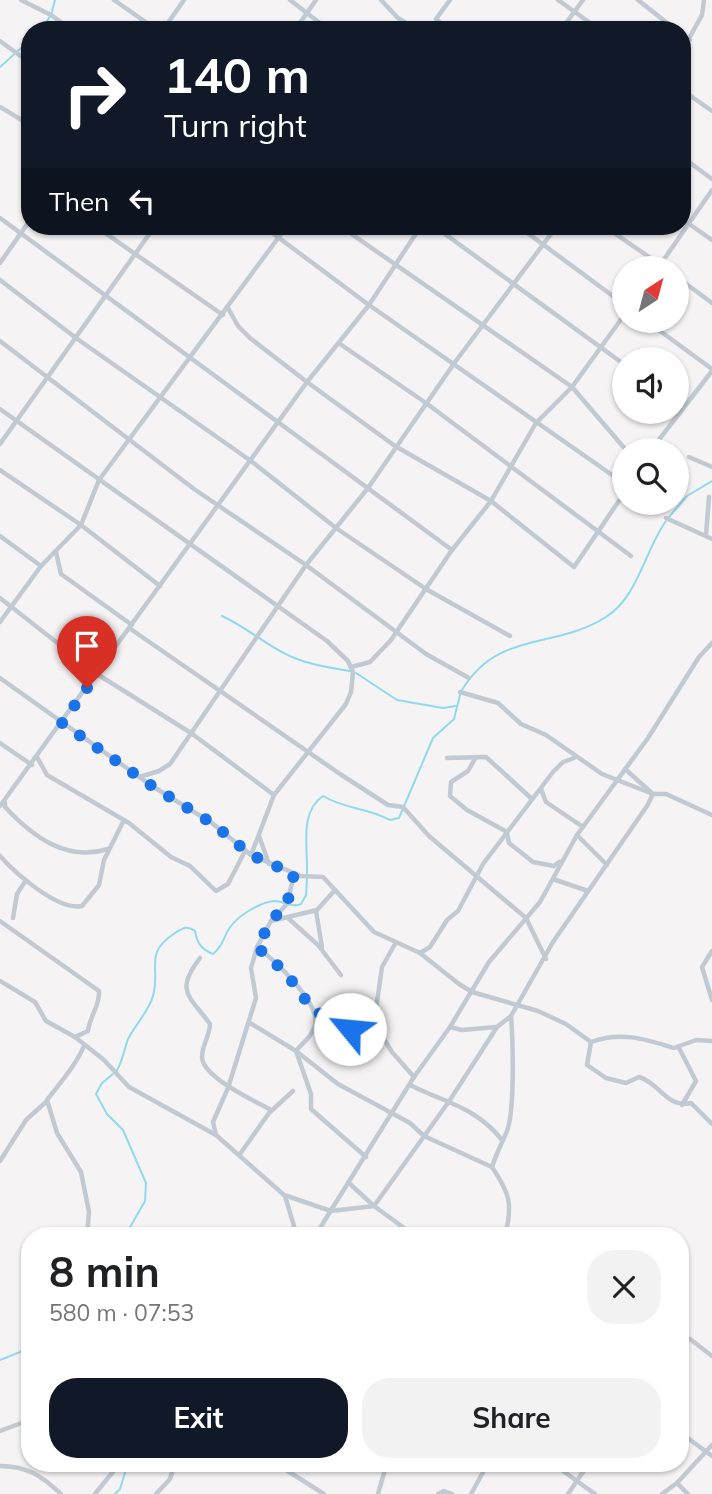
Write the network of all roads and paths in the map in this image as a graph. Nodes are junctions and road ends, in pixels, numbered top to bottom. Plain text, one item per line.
1 (21, 0) edge
2 (114, 0) edge
3 (184, 0) edge
4 (290, 0) edge
5 (316, 0) edge
6 (382, 0) edge
7 (450, 0) edge
8 (558, 0) edge
9 (583, 0) edge
10 (638, 0) edge
11 (704, 0) edge
12 (575, 12) junction
13 (307, 13) junction
14 (59, 21) edge
15 (144, 21) edge
16 (169, 21) edge
17 (301, 21) edge
18 (317, 21) edge
19 (403, 21) edge
20 (438, 21) edge
21 (568, 21) edge
22 (588, 21) edge
23 (665, 21) edge
24 (691, 38) edge
25 (0, 41) edge
26 (21, 56) edge
27 (691, 96) edge
28 (0, 107) edge
29 (712, 111) edge
30 (21, 120) edge
31 (691, 164) edge
32 (712, 179) edge
33 (712, 190) edge
34 (0, 218) edge
35 (691, 219) edge
36 (691, 225) edge
37 (20, 233) joint
38 (23, 235) edge
39 (107, 235) edge
40 (149, 235) edge
41 (276, 235) edge
42 (353, 235) edge
43 (415, 235) edge
44 (446, 235) edge
45 (530, 235) edge
46 (550, 235) edge
47 (617, 235) edge
48 (681, 235) edge
49 (279, 237) junction
50 (712, 240) edge
51 (543, 245) junction
52 (134, 256) junction
53 (646, 256) edge
54 (668, 256) edge
55 (0, 263) edge
56 (396, 264) junction
57 (0, 280) edge
58 (513, 283) junction
59 (690, 287) edge
60 (612, 296) edge
61 (106, 298) junction
62 (712, 303) edge
63 (369, 305) junction
64 (228, 308) junction
65 (223, 315) junction
66 (483, 326) junction
67 (612, 331) edge
68 (662, 333) edge
69 (76, 338) junction
70 (0, 341) edge
71 (340, 344) junction
72 (600, 346) junction
73 (612, 355) edge
74 (191, 359) junction
75 (455, 362) junction
76 (712, 370) edge
77 (47, 378) junction
78 (307, 382) junction
79 (572, 387) junction
80 (163, 398) junction
81 (689, 402) edge
82 (426, 403) junction
83 (0, 409) edge
84 (17, 422) junction
85 (536, 423) junction
86 (278, 424) junction
87 (672, 424) edge
88 (616, 438) edge
89 (661, 438) edge
90 (131, 441) junction
91 (0, 444) edge
92 (395, 446) junction
93 (689, 457) edge
94 (251, 461) junction
95 (511, 466) junction
96 (712, 467) edge
97 (0, 470) edge
98 (612, 475) edge
99 (99, 480) junction
100 (368, 488) junction
101 (709, 497) dead end
102 (491, 501) junction
103 (219, 505) junction
104 (612, 513) edge
105 (666, 518) dead end
106 (81, 525) junction
107 (336, 528) junction
108 (600, 532) junction
109 (706, 535) junction
110 (0, 536) edge
111 (712, 539) edge
112 (191, 544) junction
113 (452, 550) junction
114 (56, 551) junction
115 (631, 556) dead end
116 (306, 565) junction
117 (41, 566) junction
118 (160, 586) junction
119 (426, 589) junction
120 (0, 598) edge
121 (11, 607) junction
122 (277, 608) junction
123 (0, 622) edge
124 (132, 628) junction
125 (397, 631) junction
126 (510, 636) dead end
127 (712, 643) edge
128 (351, 667) junction
129 (97, 674) junction
130 (0, 678) edge
131 (469, 678) dead end
132 (219, 692) junction
133 (460, 692) dead end
134 (62, 723) junction
135 (191, 733) junction
136 (0, 743) edge
137 (43, 750) junction
138 (307, 752) junction
139 (476, 757) junction
140 (575, 757) junction
141 (447, 758) dead end
142 (32, 765) junction
143 (625, 769) junction
144 (139, 777) junction
145 (617, 780) junction
146 (541, 789) junction
147 (653, 794) junction
148 (274, 795) junction
149 (532, 799) junction
150 (5, 802) junction
151 (0, 806) edge
152 (712, 815) edge
153 (124, 820) junction
154 (583, 827) junction
155 (507, 832) junction
156 (259, 835) junction
157 (577, 835) junction
158 (108, 849) junction
159 (248, 853) junction
160 (0, 856) edge
161 (561, 860) junction
162 (270, 864) junction
163 (607, 865) junction
164 (294, 874) junction
165 (476, 875) junction
166 (553, 879) junction
167 (26, 880) junction
168 (335, 890) junction
169 (588, 891) junction
170 (317, 910) junction
171 (13, 918) dead end
172 (526, 918) junction
173 (289, 919) junction
174 (0, 920) edge
175 (271, 921) junction
176 (395, 944) junction
177 (257, 947) junction
178 (322, 949) junction
179 (712, 951) edge
180 (420, 953) junction
181 (201, 958) dead end
182 (546, 959) junction
183 (341, 975) dead end
184 (0, 981) edge
185 (472, 992) junction
186 (712, 1000) edge
187 (516, 1005) junction
188 (313, 1010) junction
189 (511, 1016) junction
190 (250, 1023) junction
191 (374, 1023) junction
192 (450, 1027) junction
193 (497, 1027) junction
194 (75, 1037) junction
195 (712, 1041) edge
196 (591, 1042) junction
197 (84, 1046) junction
198 (679, 1048) junction
199 (296, 1051) junction
200 (414, 1077) junction
201 (410, 1085) junction
202 (228, 1088) junction
203 (293, 1091) dead end
204 (47, 1100) junction
205 (450, 1100) junction
206 (682, 1105) junction
207 (271, 1110) junction
208 (392, 1115) junction
209 (712, 1124) edge
210 (216, 1135) junction
211 (424, 1136) junction
212 (502, 1140) junction
213 (240, 1154) junction
214 (366, 1157) junction
215 (1, 1159) edge
216 (492, 1167) junction
217 (349, 1184) junction
218 (284, 1195) junction
219 (373, 1206) junction
220 (331, 1211) junction
221 (88, 1227) edge
222 (295, 1227) edge
223 (320, 1227) edge
224 (402, 1227) edge
225 (508, 1227) edge
226 (689, 1338) edge
227 (712, 1356) edge
228 (21, 1423) edge
229 (0, 1431) edge
230 (689, 1439) edge
231 (712, 1445) edge
232 (706, 1452) junction
233 (712, 1456) edge
234 (0, 1466) edge
235 (21, 1470) edge
236 (689, 1470) edge
237 (34, 1472) edge
238 (112, 1472) edge
239 (172, 1472) edge
240 (289, 1472) edge
241 (384, 1472) edge
242 (483, 1472) edge
243 (563, 1472) edge
244 (583, 1472) edge
245 (687, 1472) edge
246 (576, 1482) junction
247 (677, 1483) junction
248 (61, 1494) edge
249 (94, 1494) edge
250 (156, 1494) edge
251 (324, 1494) edge
252 (378, 1494) edge
253 (438, 1494) edge
254 (452, 1494) edge
255 (471, 1494) edge
256 (568, 1494) edge
257 (595, 1494) edge
258 (662, 1494) edge
259 (688, 1494) edge

1 - 14 street
2 - 15 street
3 - 16 street
4 - 13 street
5 - 13 street
6 - 19 street
7 - 20 street
8 - 12 street
9 - 12 street
10 - 23 street
11 - 24 street
12 - 21 street
12 - 22 street
13 - 17 street
13 - 18 street
25 - 26 street
27 - 29 street
28 - 30 street
31 - 32 street
33 - 35 street
34 - 37 street
36 - 50 street
37 - 55 street
38 - 61 street
39 - 52 street
40 - 52 street
41 - 49 street
42 - 56 street
43 - 56 street
44 - 58 street
45 - 51 street
46 - 51 street
47 - 53 street
48 - 54 street
49 - 63 street
49 - 64 street
51 - 58 street
51 - 60 street
52 - 61 street
52 - 65 street
56 - 63 street
56 - 66 street
57 - 69 street
58 - 66 street
58 - 72 street
59 - 62 street
61 - 69 street
61 - 74 street
63 - 71 street
63 - 75 street
64 - 65 street
64 - 78 street
65 - 74 street
66 - 75 street
66 - 79 street
67 - 72 street
68 - 76 street
69 - 77 street
69 - 80 street
70 - 77 street
71 - 78 street
71 - 82 street
72 - 73 street
72 - 79 street
74 - 80 street
74 - 86 street
75 - 82 street
75 - 85 street
76 - 81 street
77 - 84 street
77 - 90 street
78 - 86 street
78 - 92 street
79 - 85 street
79 - 88 street
80 - 90 street
80 - 94 street
82 - 92 street
82 - 95 street
83 - 84 street
84 - 91 street
84 - 99 street
85 - 95 street
85 - 98 street
86 - 94 street
86 - 100 street
87 - 89 street
90 - 99 street
90 - 103 street
92 - 100 street
92 - 102 street
93 - 96 street
94 - 103 street
94 - 107 street
95 - 102 street
95 - 108 street
97 - 106 street
99 - 106 street
99 - 112 street
100 - 107 street
100 - 113 street
101 - 109 street
102 - 108 street
102 - 113 street
103 - 112 street
103 - 116 street
104 - 108 street
105 - 109 street
106 - 114 street
106 - 118 street
107 - 116 street
107 - 119 street
108 - 115 street
109 - 111 street
110 - 117 street
112 - 118 street
112 - 122 street
113 - 119 street
114 - 117 street
114 - 124 street
116 - 122 street
116 - 125 street
117 - 121 street
118 - 124 street
119 - 125 street
119 - 126 street
120 - 121 street
121 - 123 street
121 - 129 street
122 - 128 street
122 - 132 street
124 - 129 street
124 - 132 street
125 - 128 street
125 - 131 street
127 - 143 street
128 - 138 street
129 - 134 street
129 - 135 street
130 - 134 street
132 - 135 street
132 - 138 street
133 - 140 street
134 - 137 street
134 - 144 street
135 - 144 street
135 - 148 street
136 - 142 street
137 - 142 street
137 - 153 street
138 - 148 street
138 - 165 street
139 - 141 street
139 - 149 street
139 - 155 street
140 - 145 street
140 - 146 street
142 - 150 street
143 - 145 street
143 - 147 street
144 - 159 street
145 - 147 street
145 - 154 street
146 - 149 street
146 - 154 street
147 - 152 street
147 - 163 street
148 - 156 street
149 - 155 street
150 - 151 street
150 - 158 street
153 - 158 street
153 - 159 street
154 - 157 street
155 - 161 street
155 - 165 street
156 - 159 street
156 - 162 street
157 - 161 street
157 - 163 street
158 - 167 street
159 - 162 street
160 - 167 street
161 - 166 street
162 - 164 street
163 - 169 street
164 - 168 street
164 - 175 street
165 - 172 street
165 - 180 street
166 - 169 street
166 - 172 street
167 - 171 street
168 - 170 street
168 - 176 street
169 - 182 street
170 - 173 street
170 - 178 street
172 - 182 street
172 - 185 street
173 - 175 street
173 - 178 street
174 - 194 street
175 - 177 street
176 - 180 street
176 - 191 street
177 - 188 street
177 - 190 street
178 - 183 street
179 - 186 street
180 - 185 street
181 - 202 street
182 - 187 street
184 - 194 street
185 - 187 street
185 - 192 street
187 - 189 street
187 - 196 street
188 - 191 street
188 - 199 street
189 - 193 street
189 - 212 street
190 - 199 street
190 - 202 street
191 - 200 street
192 - 193 street
192 - 200 street
193 - 205 street
194 - 197 street
195 - 198 street
196 - 198 street
196 - 206 street
197 - 204 street
197 - 210 street
198 - 206 street
199 - 208 street
199 - 214 street
200 - 201 street
201 - 205 street
201 - 208 street
202 - 207 street
202 - 210 street
203 - 207 street
204 - 215 street
204 - 221 street
205 - 211 street
205 - 212 street
206 - 209 street
207 - 213 street
208 - 211 street
208 - 214 street
210 - 213 street
211 - 216 street
211 - 219 street
212 - 216 street
213 - 218 street
214 - 217 street
216 - 225 street
217 - 219 street
217 - 220 street
218 - 220 street
218 - 222 street
219 - 220 street
219 - 224 street
220 - 223 street
226 - 227 street
228 - 229 street
230 - 232 street
231 - 232 street
232 - 233 street
232 - 236 street
234 - 235 street
237 - 248 street
238 - 249 street
239 - 250 street
240 - 251 street
241 - 252 street
242 - 255 street
243 - 246 street
244 - 246 street
245 - 247 street
246 - 256 street
246 - 257 street
247 - 258 street
247 - 259 street
253 - 254 street

